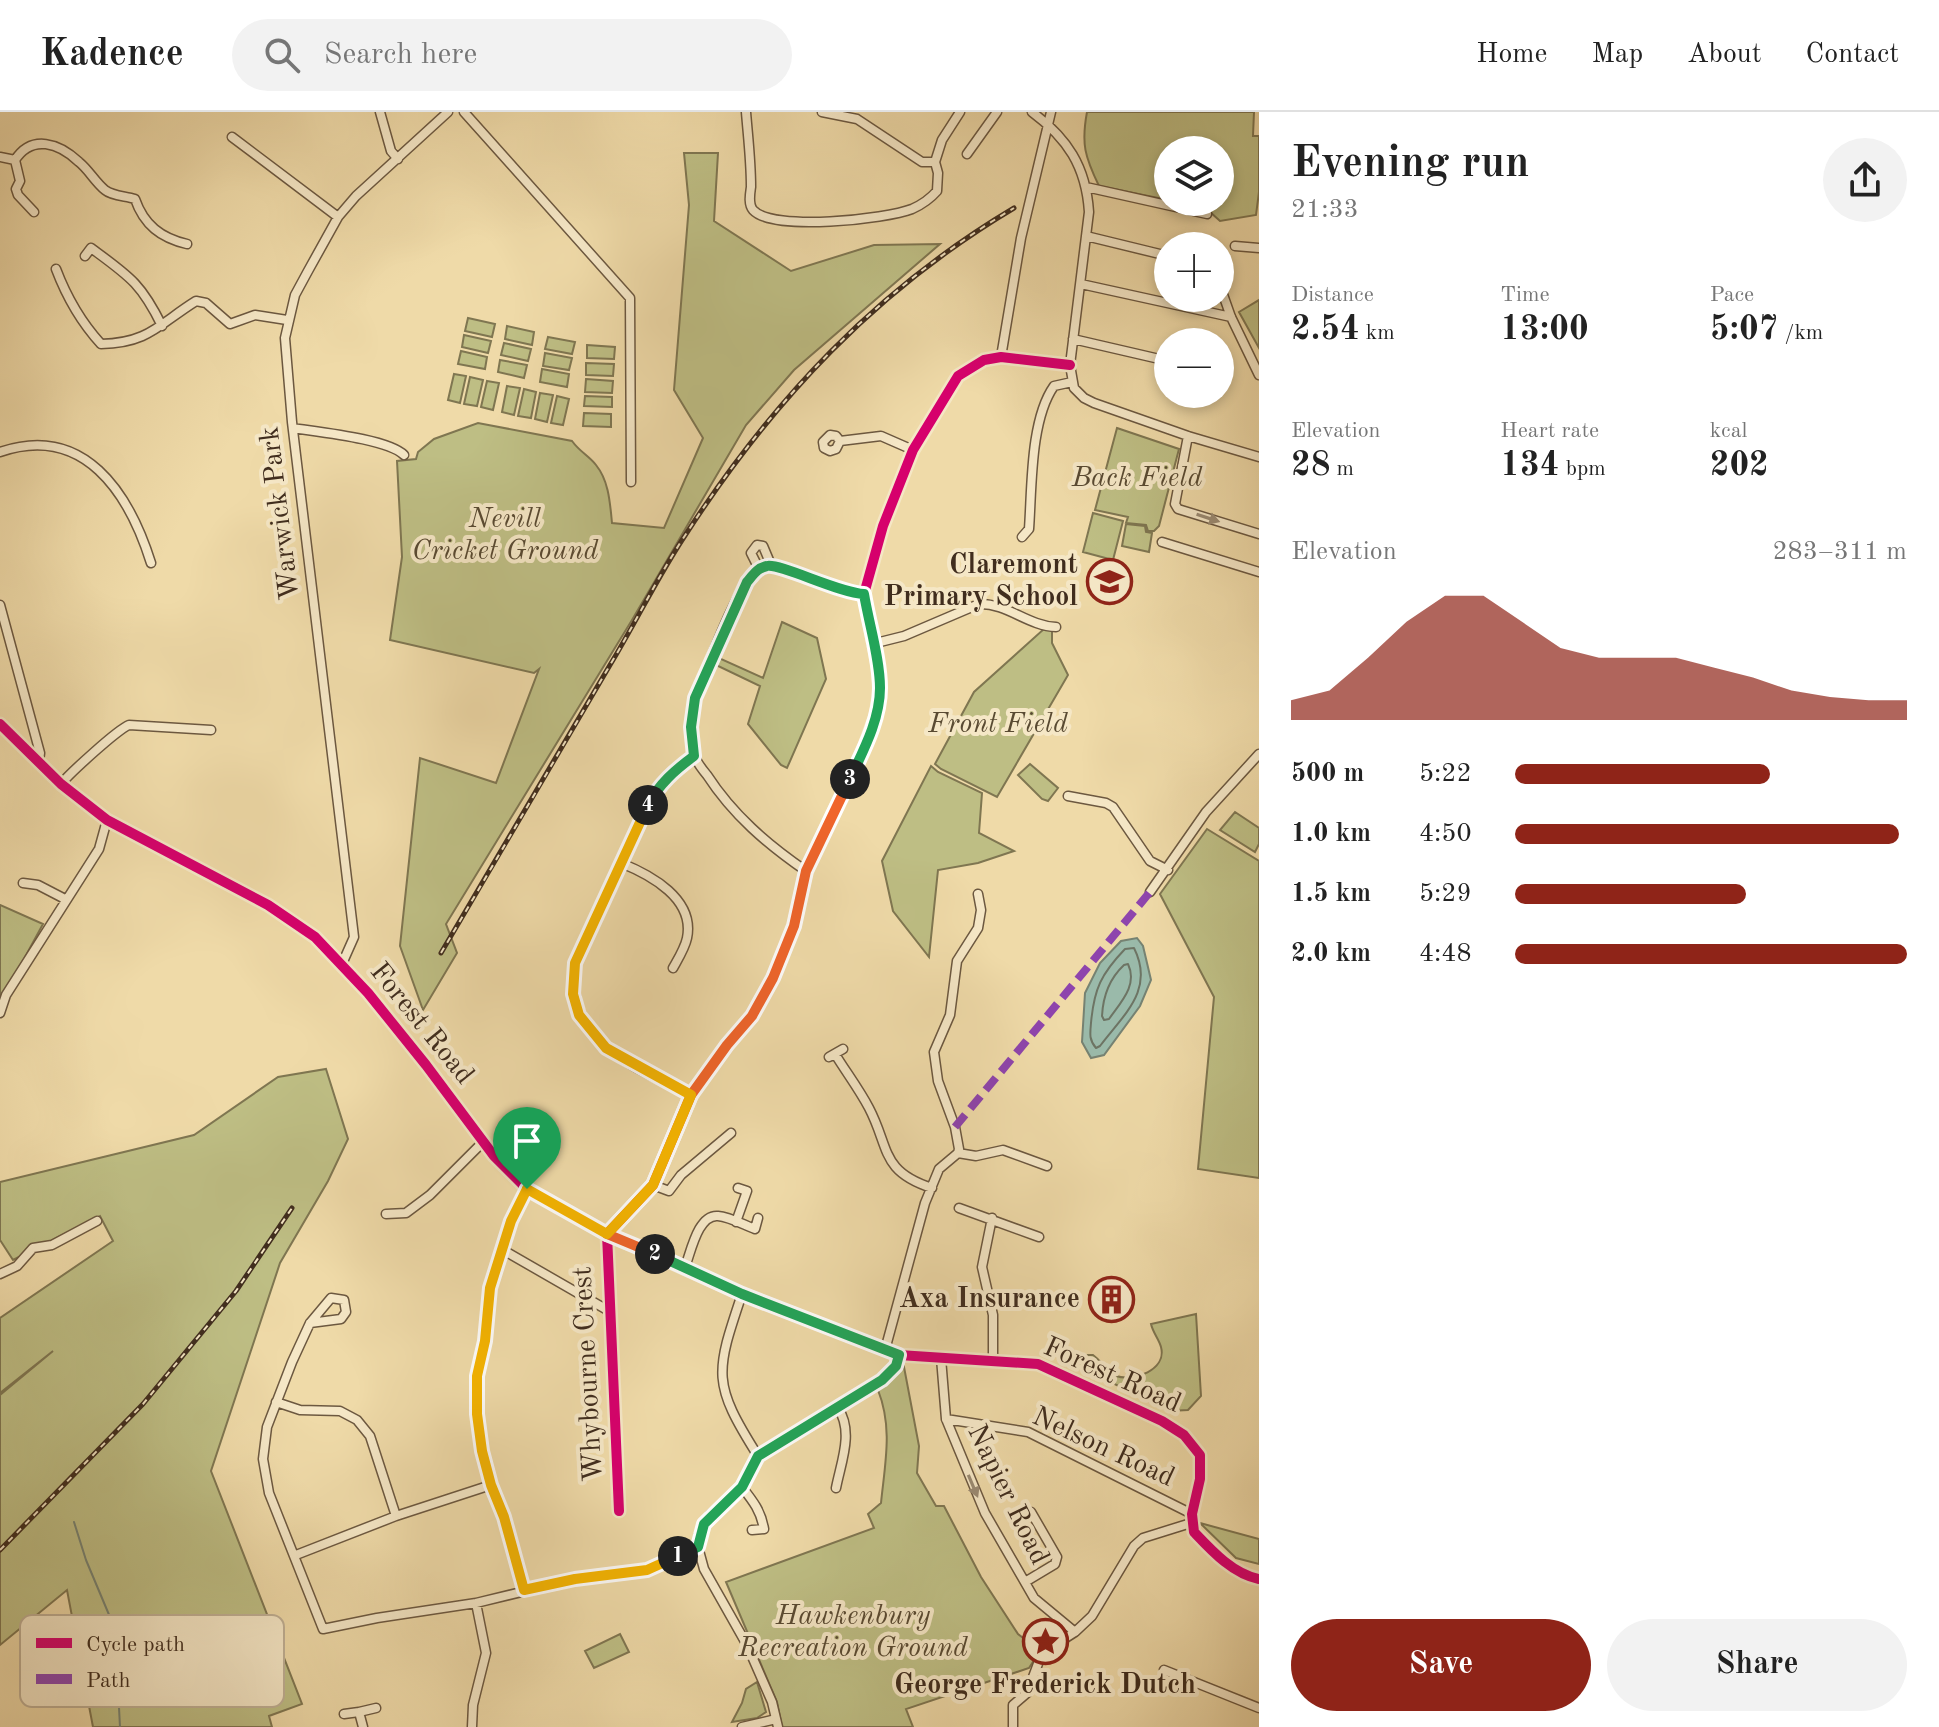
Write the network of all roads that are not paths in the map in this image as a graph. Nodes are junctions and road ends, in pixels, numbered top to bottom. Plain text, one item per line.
1 (380, 112) edge
2 (448, 112) edge
3 (464, 112) edge
4 (746, 112) edge
5 (822, 112) edge
6 (960, 112) edge
7 (997, 112) edge
8 (1032, 112) edge
9 (1051, 112) edge
10 (1047, 124) junction
11 (232, 137) dead end
12 (967, 154) dead end
13 (0, 157) edge
14 (398, 159) junction
15 (15, 160) junction
16 (935, 162) junction
17 (1086, 187) junction
18 (1154, 202) edge
19 (34, 212) dead end
20 (338, 217) junction
21 (1086, 236) junction
22 (187, 244) dead end
23 (1235, 246) dead end
24 (1259, 248) edge
25 (1154, 253) edge
26 (85, 256) dead end
27 (56, 269) dead end
28 (1081, 284) junction
29 (1229, 312) edge
30 (1231, 317) junction
31 (287, 320) junction
32 (162, 326) junction
33 (1073, 339) junction
34 (1001, 357) junction
35 (1154, 358) edge
36 (1070, 365) junction
37 (1259, 375) edge
38 (1072, 382) junction
39 (293, 428) junction
40 (1188, 436) junction
41 (840, 441) dead end
42 (913, 450) junction
43 (0, 452) edge
44 (404, 455) dead end
45 (1259, 457) edge
46 (631, 482) dead end
47 (1259, 534) edge
48 (1022, 537) dead end
49 (1162, 542) dead end
50 (151, 563) dead end
51 (771, 565) junction
52 (759, 569) junction
53 (1259, 572) edge
54 (864, 594) junction
55 (0, 605) edge
56 (1056, 627) dead end
57 (872, 644) junction
58 (2, 729) edge
59 (211, 730) dead end
60 (1259, 754) edge
61 (694, 756) junction
62 (39, 761) junction
63 (61, 784) junction
64 (1068, 796) dead end
65 (107, 820) junction
66 (621, 863) junction
67 (1168, 870) junction
68 (806, 871) junction
69 (23, 883) dead end
70 (1150, 892) dead end
71 (65, 899) junction
72 (991, 902) dead end
73 (342, 964) junction
74 (673, 968) dead end
75 (0, 1013) edge
76 (836, 1053) dead end
77 (691, 1095) junction
78 (731, 1133) dead end
79 (483, 1142) junction
80 (958, 1153) junction
81 (1037, 1163) junction
82 (1047, 1166) dead end
83 (1034, 1173) dead end
84 (653, 1185) junction
85 (738, 1188) dead end
86 (932, 1188) junction
87 (527, 1189) junction
88 (959, 1208) dead end
89 (386, 1214) dead end
90 (758, 1218) dead end
91 (992, 1218) junction
92 (97, 1221) dead end
93 (736, 1222) junction
94 (607, 1234) junction
95 (1039, 1237) dead end
96 (503, 1250) junction
97 (685, 1267) junction
98 (0, 1274) edge
99 (742, 1294) junction
100 (609, 1311) junction
101 (310, 1323) dead end
102 (885, 1350) junction
103 (899, 1355) junction
104 (941, 1358) junction
105 (993, 1360) junction
106 (276, 1402) junction
107 (838, 1408) junction
108 (946, 1419) junction
109 (758, 1456) junction
110 (491, 1485) junction
111 (742, 1487) junction
112 (836, 1488) dead end
113 (619, 1511) dead end
114 (1031, 1512) dead end
115 (396, 1516) junction
116 (1192, 1519) junction
117 (752, 1530) dead end
118 (698, 1547) junction
119 (296, 1555) junction
120 (1259, 1579) edge
121 (1025, 1582) junction
122 (524, 1590) junction
123 (476, 1603) junction
124 (1075, 1632) junction
125 (1164, 1670) dead end
126 (376, 1708) dead end
127 (1259, 1708) edge
128 (359, 1712) junction
129 (344, 1714) dead end
130 (777, 1723) edge
131 (363, 1727) edge
132 (472, 1727) edge
133 (742, 1727) edge
134 (1013, 1727) edge

1 - 14 street
2 - 14 street, Warwick Park
3 - 46 street
4 - 16 street
5 - 16 street
6 - 16 street
7 - 12 street
8 - 10 street
9 - 10 street
10 - 17 street
10 - 34 street
11 - 20 street
13 - 15 street
14 - 20 street, Warwick Park
15 - 19 street
15 - 22 street
17 - 18 street
17 - 21 street
20 - 31 street, Warwick Park
21 - 25 street
21 - 28 street
23 - 24 street
26 - 32 street
27 - 32 street
28 - 30 street
28 - 33 street
29 - 30 street
30 - 37 street
31 - 32 street
31 - 39 street, Warwick Park
33 - 35 street
33 - 36 street
34 - 36 street
34 - 42 street
36 - 38 street
38 - 40 street
38 - 48 street
39 - 44 street
39 - 73 street, Warwick Park
40 - 45 street
40 -> 47 street
41 - 42 street
42 - 54 street
43 - 50 street
49 - 53 street
51 - 52 street
51 - 52 street
51 - 54 street
52 - 61 street
54 - 57 street
55 - 62 street
56 - 57 street
57 - 68 street
58 - 62 street, Forest Road
59 - 63 street
60 - 67 street
61 - 66 street
61 - 68 street
62 - 63 street, Forest Road
63 - 65 street, Forest Road
64 - 67 street
65 - 71 street
65 - 73 street, Forest Road
66 - 74 street
66 - 77 street
67 - 70 street
68 - 77 street
69 - 71 street
71 - 75 street
72 - 80 street
73 - 79 street, Forest Road
76 - 86 street
77 - 84 street
78 - 84 street
79 - 87 street, Forest Road
79 - 89 street
80 - 81 street
80 - 86 street
81 - 82 street
81 - 83 street
84 - 94 street
85 - 93 street
86 - 102 street
87 - 94 street, Forest Road
87 - 96 street
88 - 91 street
90 - 93 street
91 - 95 street
91 - 105 street
92 - 98 street
93 - 97 street
94 - 97 street, Forest Road
94 - 100 street, Whybourne Crest
96 - 100 street, Whybourne Crest
96 - 110 street
97 - 99 street, Forest Road
99 - 102 street, Forest Road
99 - 109 street
100 - 113 street, Whybourne Crest
101 - 106 street
102 - 103 street, Forest Road
103 - 104 street, Forest Road
103 - 107 street
104 - 105 street, Forest Road
104 - 108 street, Napier Road
105 - 116 street, Forest Road
106 - 115 street
106 - 119 street
107 - 109 street
107 - 112 street
108 - 116 street, Nelson Road
108 -> 121 street, Napier Road
109 - 111 street
110 - 115 street
110 - 122 street
111 - 117 street
111 - 118 street
114 - 121 street
115 - 119 street
116 - 120 street
116 - 124 street
118 - 122 street
118 - 130 street
119 - 123 street
121 - 124 street, Napier Road
122 - 123 street
123 - 132 street
124 - 134 street
125 - 127 street
126 - 128 street
128 - 129 street
128 - 131 street
130 - 133 street

